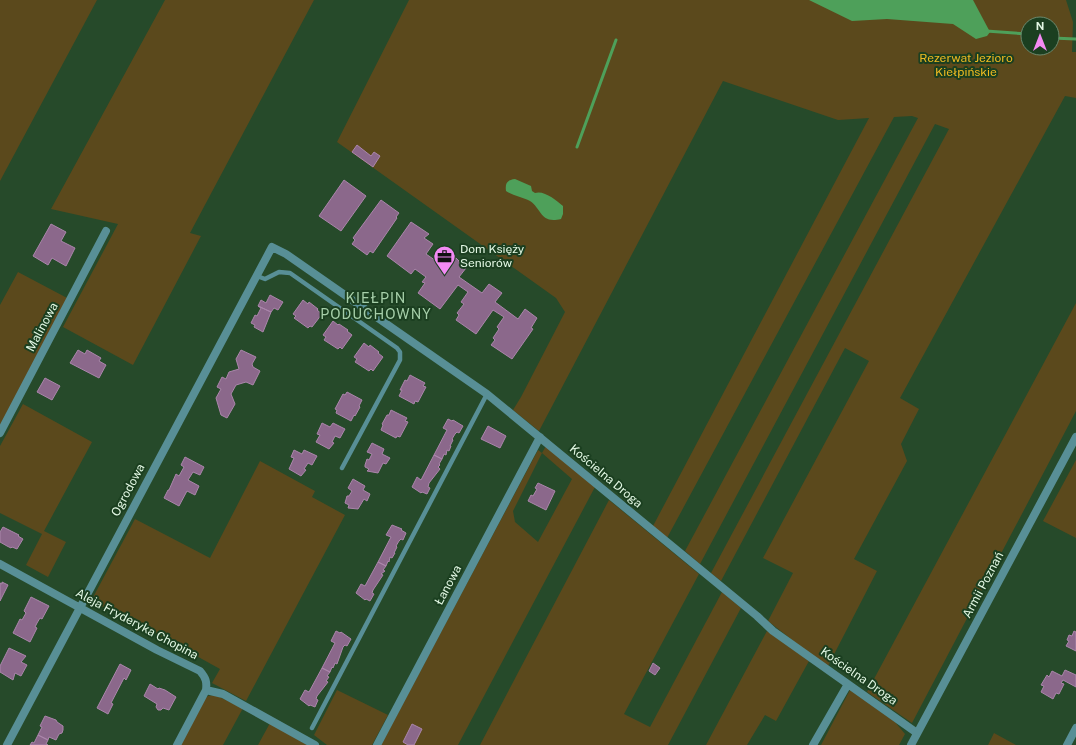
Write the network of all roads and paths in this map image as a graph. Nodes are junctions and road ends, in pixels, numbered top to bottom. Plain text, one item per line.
1 (106, 231) dead end
2 (272, 247) joint
3 (257, 276) junction
4 (487, 394) junction
5 (0, 433) edge
6 (540, 437) junction
7 (1076, 437) edge
8 (342, 468) dead end
9 (0, 564) edge
10 (79, 607) junction
11 (848, 684) junction
12 (206, 690) junction
13 (312, 728) dead end
14 (1076, 728) edge
15 (917, 733) junction
16 (7, 745) edge
17 (177, 745) edge
18 (315, 745) edge
19 (377, 745) edge
20 (813, 745) edge
21 (911, 745) edge
22 (1067, 745) edge

1 - 5 street, Malinowa
2 - 3 street, Ogrodowa
2 - 4 street, Kościelna Droga
3 - 8 lane
3 - 10 street, Ogrodowa
4 - 6 street, Kościelna Droga
4 - 13 lane
6 - 11 street, Kościelna Droga
6 - 19 street, Łanowa
7 - 15 street, Armii Poznań
9 - 10 street, Aleja Fryderyka Chopina
10 - 12 street, Aleja Fryderyka Chopina
10 - 16 street, Ogrodowa
11 - 15 street, Kościelna Droga
11 - 20 street
12 - 17 street
12 - 18 street
14 - 22 street
15 - 21 street, Armii Poznań

